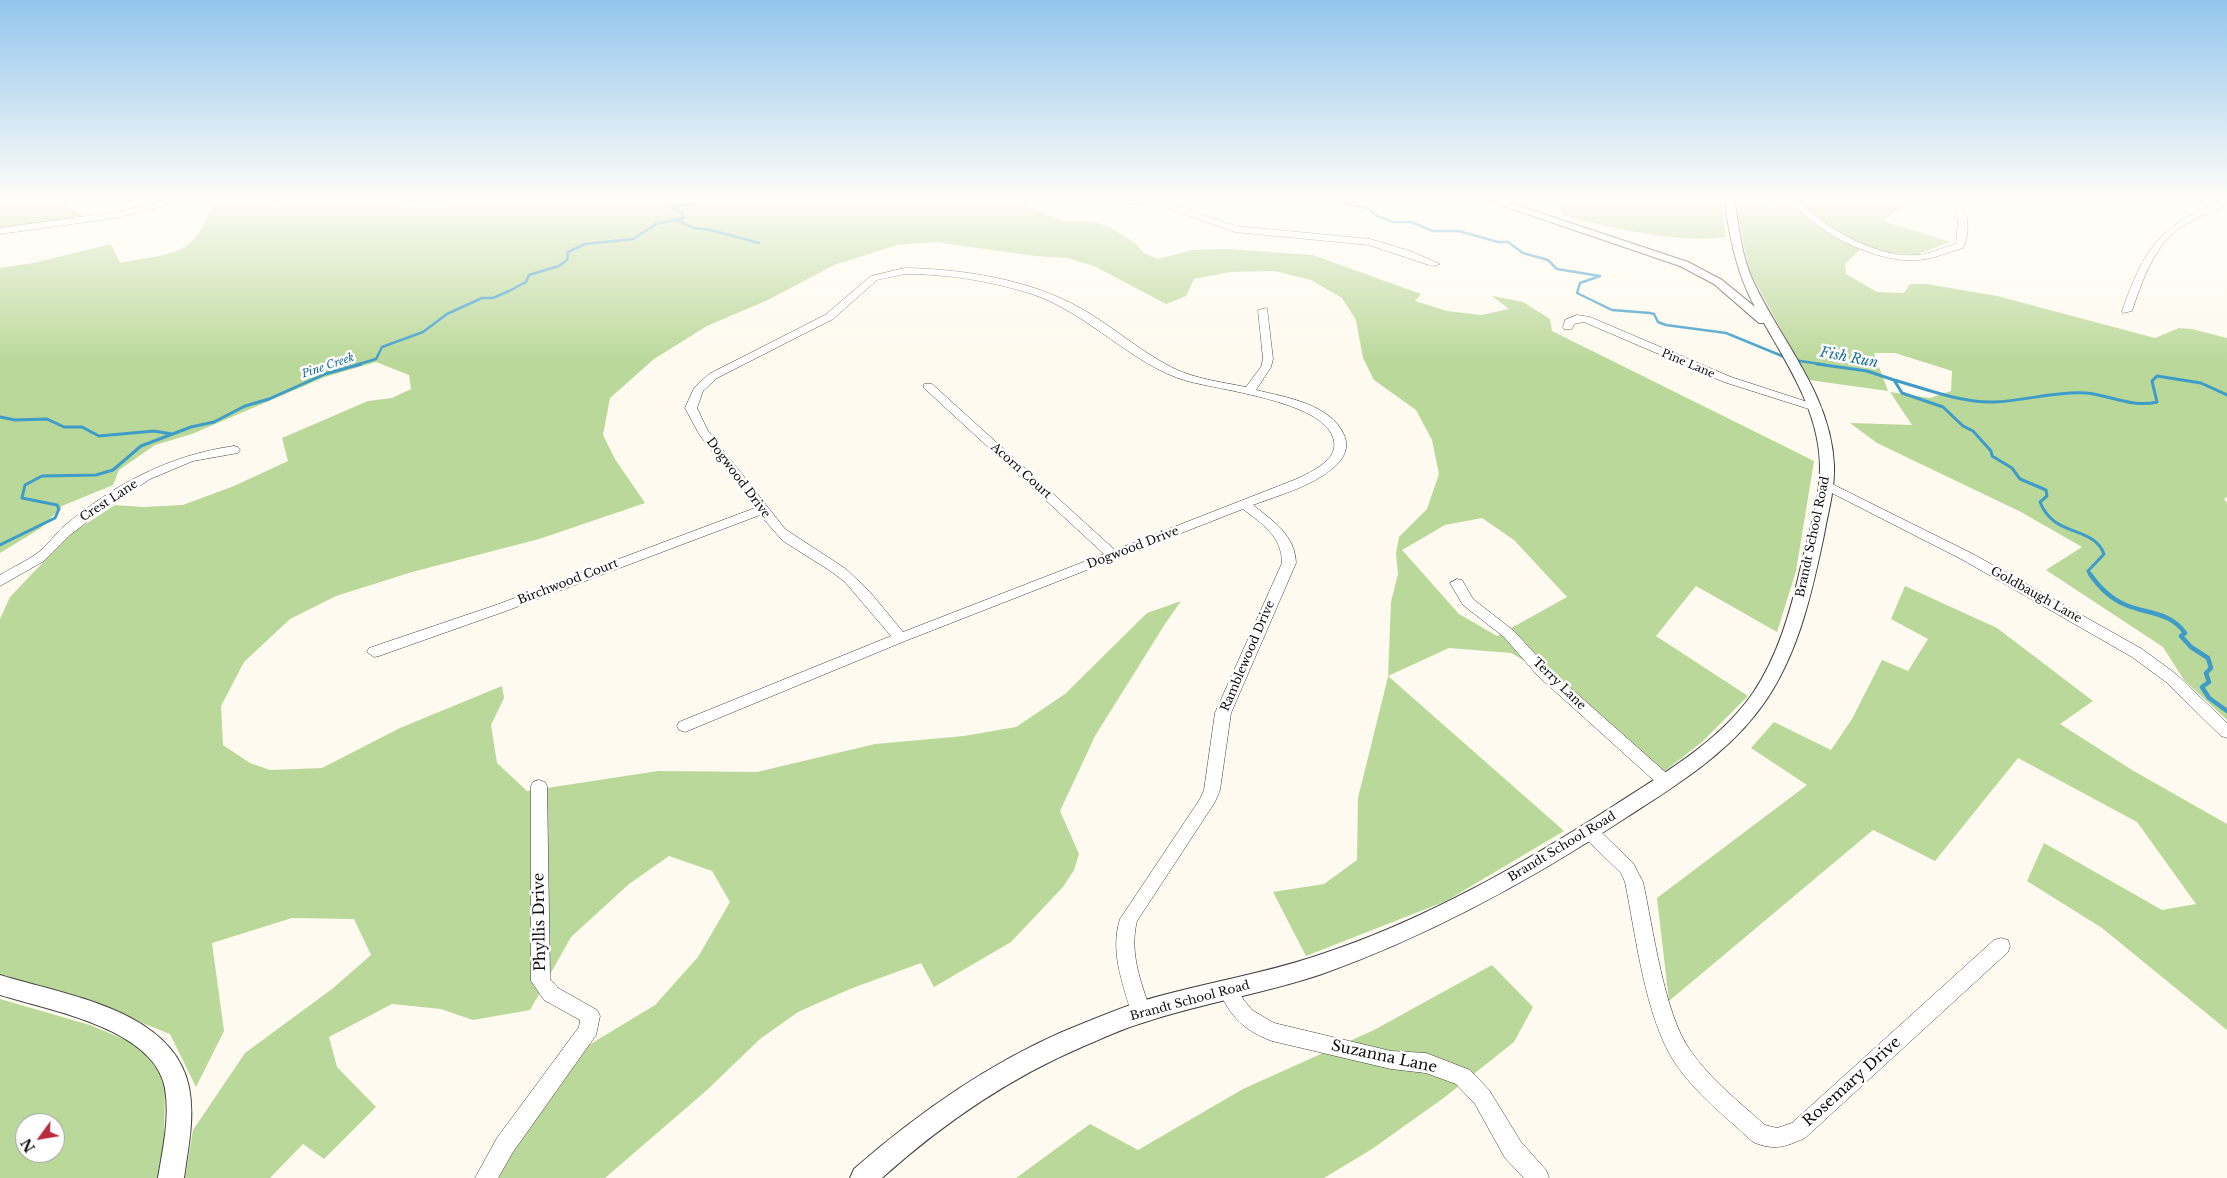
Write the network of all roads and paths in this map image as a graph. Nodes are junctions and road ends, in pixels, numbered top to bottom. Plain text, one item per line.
1 (1407, 253) edge
2 (1646, 253) edge
3 (1739, 253) edge
4 (1889, 253) edge
5 (1937, 253) edge
6 (2153, 253) edge
7 (1435, 264) dead end
8 (1263, 310) dead end
9 (2127, 310) dead end
10 (1568, 326) dead end
11 (1773, 328) junction
12 (928, 386) dead end
13 (1249, 391) junction
14 (1816, 408) junction
15 (234, 450) dead end
16 (1826, 485) junction
17 (1244, 504) junction
18 (762, 510) junction
19 (1114, 556) junction
20 (0, 582) edge
21 (1457, 583) dead end
22 (900, 638) junction
23 (374, 652) dead end
24 (685, 726) dead end
25 (2227, 732) edge
26 (1666, 782) junction
27 (539, 786) dead end
28 (1590, 832) junction
29 (2001, 946) dead end
30 (0, 985) edge
31 (1229, 990) junction
32 (1141, 1012) junction
33 (171, 1178) edge
34 (486, 1178) edge
35 (863, 1178) edge
36 (1538, 1178) edge

1 - 7 street
2 - 11 street
3 - 11 street, Brandt School Road
4 - 5 street
6 - 9 street
8 - 13 street
10 - 14 street, Pine Lane
11 - 14 street, Brandt School Road
12 - 19 street, Acorn Court
13 - 17 street, Dogwood Drive
13 - 18 street, Dogwood Drive
14 - 16 street, Brandt School Road
15 - 20 street, Crest Lane
16 - 25 street, Goldbaugh Lane
16 - 26 street, Brandt School Road
17 - 19 street, Dogwood Drive
17 - 32 street, Ramblewood Drive
18 - 22 street, Dogwood Drive
18 - 23 street, Birchwood Court
19 - 22 street, Dogwood Drive
21 - 26 street, Terry Lane
22 - 24 street
26 - 28 street, Brandt School Road
27 - 34 street, Phyllis Drive
28 - 29 street, Rosemary Drive
28 - 31 street, Brandt School Road
30 - 33 street
31 - 32 street, Brandt School Road
31 - 36 street, Suzanna Lane
32 - 35 street, Brandt School Road

